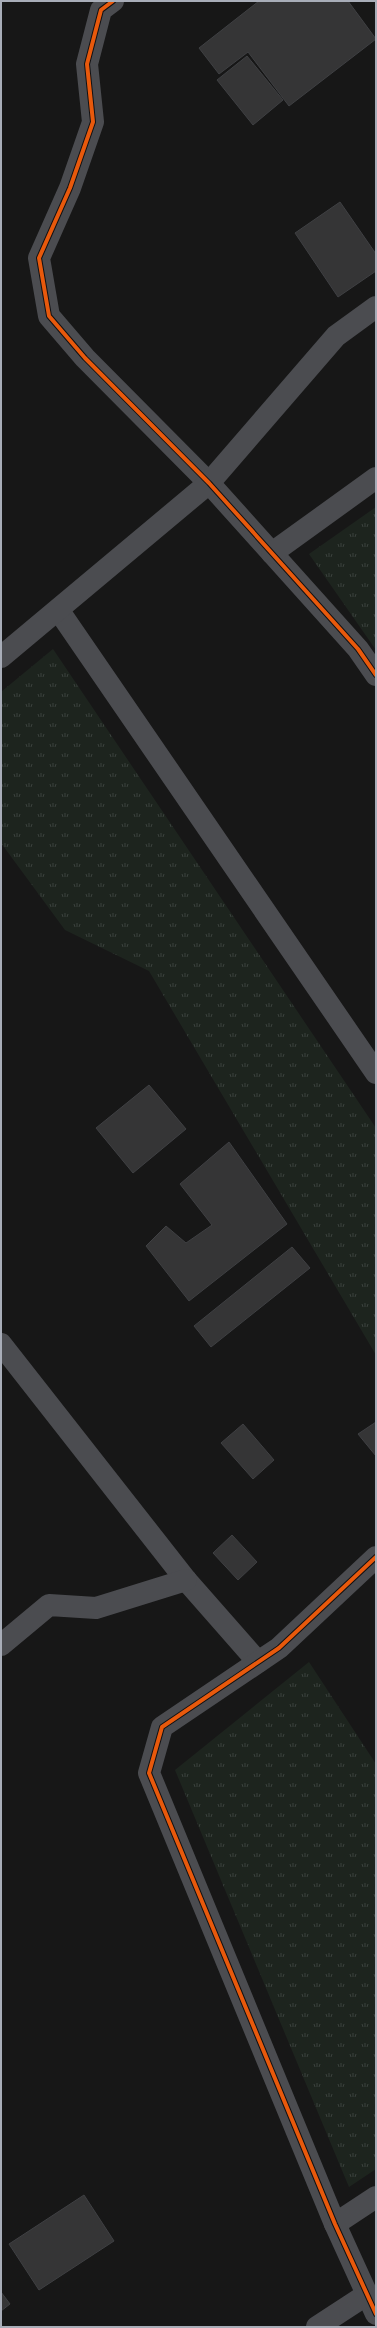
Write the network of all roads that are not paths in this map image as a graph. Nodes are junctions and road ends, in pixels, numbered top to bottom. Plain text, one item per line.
1 (113, 1) edge
2 (376, 307) edge
3 (376, 478) edge
4 (209, 483) junction
5 (272, 553) junction
6 (58, 611) junction
7 (1, 657) edge
8 (376, 675) edge
9 (376, 1073) edge
10 (1, 1344) edge
11 (376, 1557) edge
12 (186, 1580) junction
13 (1, 1645) edge
14 (258, 1662) junction
15 (376, 2197) edge
16 (334, 2224) junction
17 (366, 2296) junction
18 (376, 2314) edge
19 (317, 2327) edge

1 - 4 street
2 - 4 street
3 - 5 street
4 - 5 street
4 - 6 street
5 - 8 street
6 - 7 street
6 - 9 street
10 - 12 street
11 - 14 street
12 - 13 street
12 - 14 street
14 - 16 street
15 - 16 street
16 - 17 street
17 - 18 street
17 - 19 street

